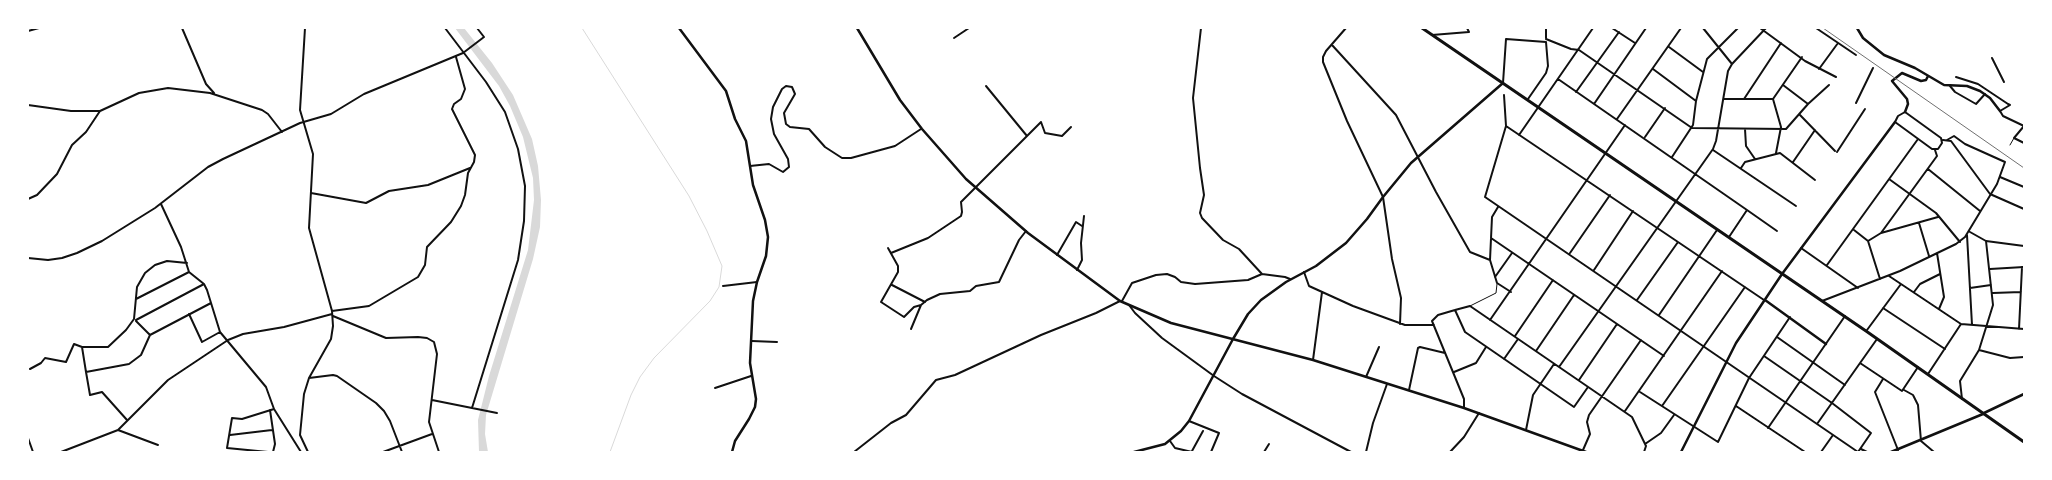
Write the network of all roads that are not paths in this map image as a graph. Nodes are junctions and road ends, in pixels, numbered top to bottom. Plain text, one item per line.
1 (34, 28) edge
2 (39, 28) edge
3 (182, 28) edge
4 (305, 28) edge
5 (445, 28) edge
6 (477, 28) edge
7 (679, 28) edge
8 (857, 28) edge
9 (969, 28) edge
10 (1201, 28) edge
11 (1346, 28) edge
12 (1422, 28) edge
13 (1467, 28) edge
14 (1546, 28) edge
15 (1593, 28) edge
16 (1612, 28) edge
17 (1646, 28) edge
18 (1680, 28) edge
19 (1704, 28) edge
20 (1738, 28) edge
21 (1760, 28) edge
22 (1766, 28) edge
23 (1816, 28) edge
24 (1857, 28) edge
25 (28, 31) edge
26 (1764, 31) junction
27 (1619, 32) junction
28 (1432, 35) junction
29 (954, 38) dead end
30 (1546, 40) junction
31 (1635, 43) junction
32 (1781, 43) junction
33 (1838, 43) junction
34 (1332, 45) junction
35 (1668, 46) junction
36 (1718, 48) junction
37 (1579, 50) junction
38 (464, 52) junction
39 (1856, 55) dead end
40 (456, 57) junction
41 (1802, 57) junction
42 (1992, 58) dead end
43 (1596, 62) junction
44 (1732, 64) junction
45 (1873, 68) dead end
46 (1653, 69) junction
47 (1819, 69) junction
48 (1703, 72) junction
49 (1614, 74) junction
50 (1928, 76) junction
51 (1836, 77) dead end
52 (1956, 77) dead end
53 (1558, 79) junction
54 (2004, 82) dead end
55 (1503, 83) junction
56 (1783, 85) junction
57 (1829, 85) dead end
58 (986, 86) dead end
59 (1950, 86) junction
60 (1638, 90) junction
61 (1576, 92) junction
62 (216, 94) junction
63 (1985, 94) junction
64 (1504, 95) dead end
65 (1723, 99) junction
66 (1744, 99) junction
67 (1773, 99) junction
68 (1527, 100) junction
69 (1696, 101) junction
70 (1856, 103) dead end
71 (1594, 104) junction
72 (1808, 104) junction
73 (28, 105) edge
74 (1538, 107) junction
75 (1665, 108) junction
76 (1865, 108) dead end
77 (100, 111) junction
78 (2000, 111) junction
79 (1905, 112) junction
80 (1799, 114) junction
81 (1617, 119) junction
82 (303, 122) junction
83 (1895, 122) junction
84 (1625, 125) junction
85 (1506, 126) junction
86 (2024, 126) edge
87 (1071, 127) dead end
88 (1781, 127) junction
89 (1692, 128) junction
90 (1718, 128) junction
91 (1745, 128) junction
92 (922, 129) junction
93 (1815, 130) junction
94 (282, 132) junction
95 (1520, 135) junction
96 (1027, 136) junction
97 (1644, 138) junction
98 (2014, 138) junction
99 (1918, 139) junction
100 (1942, 140) junction
101 (1948, 140) junction
102 (2024, 143) edge
103 (2010, 145) dead end
104 (1712, 149) junction
105 (1935, 150) junction
106 (1605, 153) junction
107 (1776, 153) junction
108 (1418, 156) junction
109 (1672, 157) junction
110 (1754, 159) junction
111 (1793, 162) junction
112 (750, 166) junction
113 (470, 168) junction
114 (1741, 168) junction
115 (1928, 169) junction
116 (1695, 173) junction
117 (2000, 177) junction
118 (1889, 179) junction
119 (1587, 180) junction
120 (1815, 180) dead end
121 (974, 187) junction
122 (2024, 187) edge
123 (310, 193) junction
124 (1910, 194) junction
125 (1990, 194) junction
126 (1610, 195) junction
127 (1382, 197) junction
128 (28, 200) edge
129 (1674, 201) junction
130 (160, 204) junction
131 (1796, 206) dead end
132 (1498, 207) junction
133 (2024, 209) edge
134 (1747, 210) junction
135 (1980, 210) junction
136 (1633, 211) junction
137 (1084, 216) dead end
138 (1938, 217) junction
139 (1919, 223) junction
140 (1082, 226) junction
141 (1657, 227) junction
142 (1717, 230) junction
143 (1854, 230) junction
144 (1026, 231) junction
145 (1778, 231) dead end
146 (1881, 233) junction
147 (1968, 233) junction
148 (1491, 238) junction
149 (1728, 238) junction
150 (1546, 240) junction
151 (1868, 241) junction
152 (1986, 241) junction
153 (1678, 242) junction
154 (1960, 242) junction
155 (2024, 246) edge
156 (888, 248) dead end
157 (1802, 248) junction
158 (1513, 252) junction
159 (891, 253) junction
160 (1937, 253) junction
161 (1569, 254) junction
162 (1057, 255) junction
163 (1700, 256) junction
164 (1930, 256) junction
165 (28, 258) edge
166 (1490, 260) junction
167 (187, 262) junction
168 (1529, 264) junction
169 (1828, 265) junction
170 (2023, 267) edge
171 (1076, 270) junction
172 (1594, 270) junction
173 (1990, 270) junction
174 (1722, 271) junction
175 (189, 272) junction
176 (1304, 272) junction
177 (1262, 274) junction
178 (1782, 274) junction
179 (1940, 274) junction
180 (1889, 276) junction
181 (1495, 277) junction
182 (1880, 279) junction
183 (1290, 280) junction
184 (1553, 280) junction
185 (756, 282) junction
186 (1497, 283) junction
187 (204, 284) junction
188 (1901, 284) junction
189 (892, 285) junction
190 (1991, 285) junction
191 (723, 286) dead end
192 (1616, 286) junction
193 (1745, 287) junction
194 (1858, 288) junction
195 (1970, 288) junction
196 (1322, 292) junction
197 (1510, 292) junction
198 (1914, 292) junction
199 (2021, 292) junction
200 (1992, 293) junction
201 (1574, 295) junction
202 (136, 298) junction
203 (1637, 300) junction
204 (1764, 300) junction
205 (1121, 301) junction
206 (1822, 301) junction
207 (925, 302) junction
208 (211, 303) junction
209 (921, 305) junction
210 (1129, 305) junction
211 (1470, 306) junction
212 (1883, 308) junction
213 (1938, 309) junction
214 (1455, 310) junction
215 (1598, 311) junction
216 (332, 313) junction
217 (189, 314) junction
218 (1659, 315) junction
219 (1845, 316) junction
220 (1790, 317) junction
221 (135, 320) junction
222 (1490, 320) junction
223 (1400, 324) junction
224 (1617, 324) junction
225 (1961, 324) junction
226 (1434, 325) junction
227 (1972, 325) junction
228 (1986, 326) junction
229 (911, 328) dead end
230 (2019, 328) junction
231 (2024, 329) edge
232 (1681, 331) junction
233 (1866, 331) junction
234 (220, 332) junction
235 (150, 335) junction
236 (1514, 336) junction
237 (1777, 337) junction
238 (1877, 338) junction
239 (1233, 339) junction
240 (1518, 339) junction
241 (228, 340) junction
242 (1641, 340) junction
243 (750, 341) junction
244 (777, 342) dead end
245 (1826, 344) junction
246 (1704, 346) junction
247 (82, 347) junction
248 (1379, 347) dead end
249 (1486, 347) junction
250 (1945, 349) junction
251 (1979, 350) junction
252 (1536, 351) junction
253 (1445, 353) junction
254 (1664, 356) junction
255 (1764, 356) junction
256 (2024, 357) edge
257 (1504, 359) junction
258 (1313, 360) junction
259 (1726, 361) junction
260 (1814, 362) junction
261 (1860, 363) junction
262 (1554, 364) junction
263 (1559, 367) junction
264 (1918, 367) junction
265 (30, 369) dead end
266 (86, 372) junction
267 (1453, 372) junction
268 (1928, 374) junction
269 (751, 376) junction
270 (1214, 376) junction
271 (1366, 377) junction
272 (309, 378) junction
273 (1749, 378) junction
274 (1883, 379) junction
275 (1578, 380) junction
276 (1800, 382) junction
277 (1387, 384) junction
278 (1540, 384) junction
279 (1845, 385) junction
280 (1588, 387) junction
281 (715, 388) dead end
282 (1904, 389) junction
283 (1409, 390) junction
284 (1640, 392) junction
285 (2024, 394) edge
286 (1602, 396) junction
287 (1962, 399) junction
288 (432, 400) junction
289 (1785, 402) junction
290 (1832, 403) junction
291 (1662, 406) junction
292 (1735, 406) junction
293 (472, 408) junction
294 (1464, 408) junction
295 (274, 409) junction
296 (270, 410) junction
297 (1624, 412) junction
298 (496, 413) dead end
299 (1479, 413) junction
300 (1984, 413) junction
301 (1674, 415) junction
302 (127, 420) junction
303 (1189, 421) junction
304 (1818, 424) junction
305 (1692, 427) junction
306 (1768, 428) junction
307 (118, 430) junction
308 (272, 430) junction
309 (1526, 430) junction
310 (1202, 431) dead end
311 (432, 434) junction
312 (229, 435) junction
313 (1833, 435) junction
314 (28, 438) edge
315 (1921, 440) junction
316 (1170, 441) junction
317 (2024, 442) edge
318 (1269, 444) dead end
319 (1645, 444) junction
320 (158, 445) dead end
321 (400, 446) junction
322 (1860, 448) junction
323 (1898, 450) junction
324 (33, 452) edge
325 (61, 452) edge
326 (268, 452) edge
327 (273, 452) edge
328 (301, 452) edge
329 (308, 452) edge
330 (383, 452) edge
331 (402, 452) edge
332 (439, 452) edge
333 (732, 452) edge
334 (854, 452) edge
335 (1134, 452) edge
336 (1192, 452) edge
337 (1211, 452) edge
338 (1264, 452) edge
339 (1351, 452) edge
340 (1366, 452) edge
341 (1450, 452) edge
342 (1584, 452) edge
343 (1644, 452) edge
344 (1681, 452) edge
345 (1805, 452) edge
346 (1821, 452) edge
347 (1858, 452) edge
348 (1867, 452) edge
349 (1891, 452) edge
350 (1934, 452) edge

1 - 2 street
1 - 25 street
3 - 62 street
4 - 82 street
5 - 38 street
6 - 38 street
7 - 112 street
8 - 92 street
9 - 29 street
10 - 177 street
11 - 34 street
12 - 28 highway
13 - 28 street
14 - 30 street
15 - 37 street
16 - 27 street
17 - 31 street
18 - 35 street
19 - 36 street
20 - 36 street
21 - 26 street
22 - 26 street
23 - 33 street
24 - 50 street
26 - 32 street
26 - 44 street
27 - 31 street
27 - 43 street
28 - 55 highway
30 - 37 street
30 - 55 street
30 - 68 street
31 - 49 street
32 - 41 street
32 - 66 street
33 - 39 street
33 - 47 street
34 - 108 street
34 - 127 street
35 - 46 street
35 - 48 street
36 - 44 street
36 - 48 street
37 - 43 street
37 - 53 street
38 - 40 street
38 - 293 street
40 - 82 street
40 - 113 street
41 - 47 street
41 - 56 street
42 - 54 street
43 - 49 street
43 - 61 street
44 - 65 street
45 - 70 street
46 - 60 street
46 - 69 street
47 - 51 street
48 - 69 street
49 - 60 street
49 - 71 street
50 - 59 street
50 - 79 street
52 - 78 street
53 - 61 street
53 - 74 street
55 - 68 highway
55 - 108 street
56 - 67 street
56 - 72 street
57 - 72 street
58 - 96 street
59 - 63 street
59 - 63 street
60 - 75 street
60 - 81 street
61 - 71 street
62 - 77 street
62 - 94 street
63 - 78 street
64 - 85 street
65 - 66 street
65 - 90 street
66 - 67 street
67 - 88 street
68 - 74 highway
69 - 89 street
71 - 81 street
72 - 80 street
73 - 77 street
74 - 95 street
74 - 106 highway
75 - 89 street
75 - 97 street
76 - 93 street
77 - 128 street
78 - 86 street
79 - 83 street
79 - 100 street
80 - 88 street
80 - 93 street
81 - 84 street
82 - 94 street
82 - 123 street
83 - 99 street
83 - 157 street
84 - 97 street
84 - 106 street
85 - 95 street
85 - 132 street
86 - 98 street
87 - 96 street
88 - 91 street
88 - 107 street
89 - 90 street
89 - 109 street
90 - 91 street
90 - 104 street
91 - 110 street
92 - 112 street
92 - 121 street
93 - 111 street
94 - 130 street
95 - 119 street
96 - 121 street
97 - 109 street
98 - 102 street
98 - 103 street
99 - 105 street
99 - 118 street
100 - 101 street
100 - 105 street
101 - 117 street
101 - 125 street
104 - 114 street
104 - 116 street
105 - 115 street
106 - 119 street
106 - 129 highway
107 - 110 street
107 - 111 street
108 - 127 street
108 - 166 street
109 - 116 street
110 - 114 street
111 - 120 street
112 - 185 street
113 - 123 street
113 - 216 street
114 - 131 street
115 - 124 street
115 - 135 street
116 - 129 street
116 - 134 street
117 - 122 street
117 - 125 street
118 - 124 street
118 - 143 street
119 - 126 street
119 - 150 street
121 - 144 street
121 - 159 street
123 - 216 street
124 - 138 street
124 - 146 street
125 - 133 street
125 - 135 street
126 - 136 street
126 - 161 street
127 - 176 street
127 - 223 street
129 - 141 street
129 - 142 highway
130 - 165 street
130 - 167 street
132 - 148 street
132 - 150 street
134 - 145 street
134 - 149 street
135 - 147 street
136 - 141 street
136 - 172 street
137 - 140 street
138 - 139 street
138 - 154 street
139 - 146 street
139 - 164 street
140 - 162 street
140 - 171 street
141 - 153 street
141 - 192 street
142 - 149 highway
142 - 163 street
143 - 151 street
143 - 169 street
144 - 162 street
144 - 207 street
146 - 151 street
147 - 152 street
147 - 154 street
147 - 195 street
148 - 158 street
148 - 166 street
149 - 178 highway
150 - 161 street
150 - 168 street
151 - 182 street
152 - 155 street
152 - 173 street
153 - 163 street
153 - 203 street
154 - 160 street
156 - 159 street
157 - 169 street
157 - 178 street
158 - 168 street
158 - 181 street
159 - 189 street
160 - 164 street
160 - 179 street
161 - 172 street
162 - 171 street
163 - 174 street
163 - 218 street
164 - 180 street
166 - 181 street
167 - 175 street
167 - 202 street
168 - 184 street
168 - 197 street
169 - 194 street
170 - 173 street
170 - 199 street
171 - 205 street
172 - 192 street
173 - 190 street
174 - 193 street
174 - 232 street
175 - 187 street
175 - 202 street
176 - 183 street
176 - 196 street
177 - 183 street
177 - 205 street
178 - 204 street
178 - 206 highway
179 - 198 street
179 - 213 street
180 - 182 street
180 - 188 street
181 - 186 street
182 - 194 street
183 - 239 street
184 - 201 street
184 - 236 street
185 - 191 street
185 - 243 street
186 - 197 street
186 - 211 street
187 - 208 street
187 - 221 street
188 - 198 street
188 - 212 street
189 - 207 street
189 - 209 street
190 - 195 street
190 - 200 street
192 - 203 street
192 - 215 street
193 - 204 street
193 - 246 street
194 - 206 street
195 - 227 street
196 - 223 street
196 - 258 street
197 - 222 street
198 - 213 street
199 - 200 street
199 - 230 street
200 - 228 street
201 - 215 street
201 - 252 street
202 - 221 street
203 - 218 street
204 - 220 street
204 - 259 street
205 - 210 street
205 - 334 street
206 - 219 highway
207 - 209 street
208 - 217 street
208 - 234 street
209 - 229 street
210 - 239 street
210 - 270 street
211 - 214 street
211 - 222 street
212 - 233 street
212 - 250 street
213 - 225 street
214 - 226 street
214 - 249 street
215 - 224 street
215 - 263 street
216 - 241 street
216 - 272 street
216 - 288 street
217 - 234 street
217 - 235 street
218 - 232 street
219 - 233 highway
219 - 245 street
220 - 237 street
220 - 245 street
221 - 235 street
221 - 247 street
222 - 236 street
223 - 226 street
224 - 242 street
224 - 275 street
225 - 227 street
225 - 250 street
226 - 253 street
227 - 228 street
228 - 230 street
228 - 251 street
230 - 231 street
232 - 246 street
232 - 254 street
233 - 238 highway
234 - 241 street
235 - 266 street
236 - 240 street
237 - 255 street
237 - 260 street
238 - 261 street
238 - 264 highway
239 - 258 street
239 - 270 street
240 - 252 street
240 - 257 street
241 - 295 street
241 - 302 street
242 - 254 street
242 - 286 street
243 - 244 street
243 - 269 street
245 - 260 street
246 - 259 street
246 - 291 street
247 - 265 street
247 - 266 street
248 - 271 street
249 - 257 street
249 - 267 street
250 - 268 street
251 - 256 street
251 - 287 street
252 - 262 street
253 - 267 street
253 - 283 street
254 - 284 street
255 - 273 street
255 - 276 street
257 - 278 street
258 - 271 street
259 - 273 street
259 - 305 street
260 - 276 street
260 - 279 street
261 - 274 street
261 - 279 street
262 - 263 street
262 - 278 street
263 - 275 street
264 - 268 highway
264 - 282 street
266 - 302 street
267 - 294 street
268 - 287 highway
269 - 281 street
269 - 333 street
270 - 303 street
270 - 339 street
271 - 277 street
272 - 321 street
272 - 329 street
273 - 289 street
273 - 292 street
274 - 282 street
274 - 323 street
275 - 280 street
276 - 289 street
276 - 290 street
277 - 283 street
277 - 340 street
278 - 280 street
278 - 309 street
279 - 290 street
280 - 286 street
282 - 315 street
283 - 294 street
284 - 291 street
284 - 297 street
285 - 300 street
286 - 297 street
286 - 342 street
287 - 300 highway
288 - 293 street
288 - 311 street
289 - 304 street
289 - 306 street
290 - 304 street
290 - 322 street
291 - 301 street
292 - 305 street
292 - 306 street
293 - 298 street
294 - 299 street
295 - 296 street
295 - 328 street
296 - 308 street
296 - 312 street
297 - 319 street
299 - 309 street
299 - 341 street
300 - 315 street
300 - 317 highway
301 - 305 street
301 - 319 street
302 - 307 street
303 - 316 street
303 - 337 street
304 - 313 street
305 - 344 street
306 - 345 street
307 - 320 street
307 - 325 street
308 - 312 street
308 - 327 street
309 - 342 street
310 - 336 street
311 - 321 street
311 - 332 street
312 - 326 street
313 - 346 street
313 - 347 street
314 - 324 street
315 - 323 street
315 - 350 street
316 - 335 street
316 - 336 street
318 - 338 street
319 - 343 street
321 - 330 street
321 - 331 street
322 - 347 street
322 - 348 street
323 - 349 street

